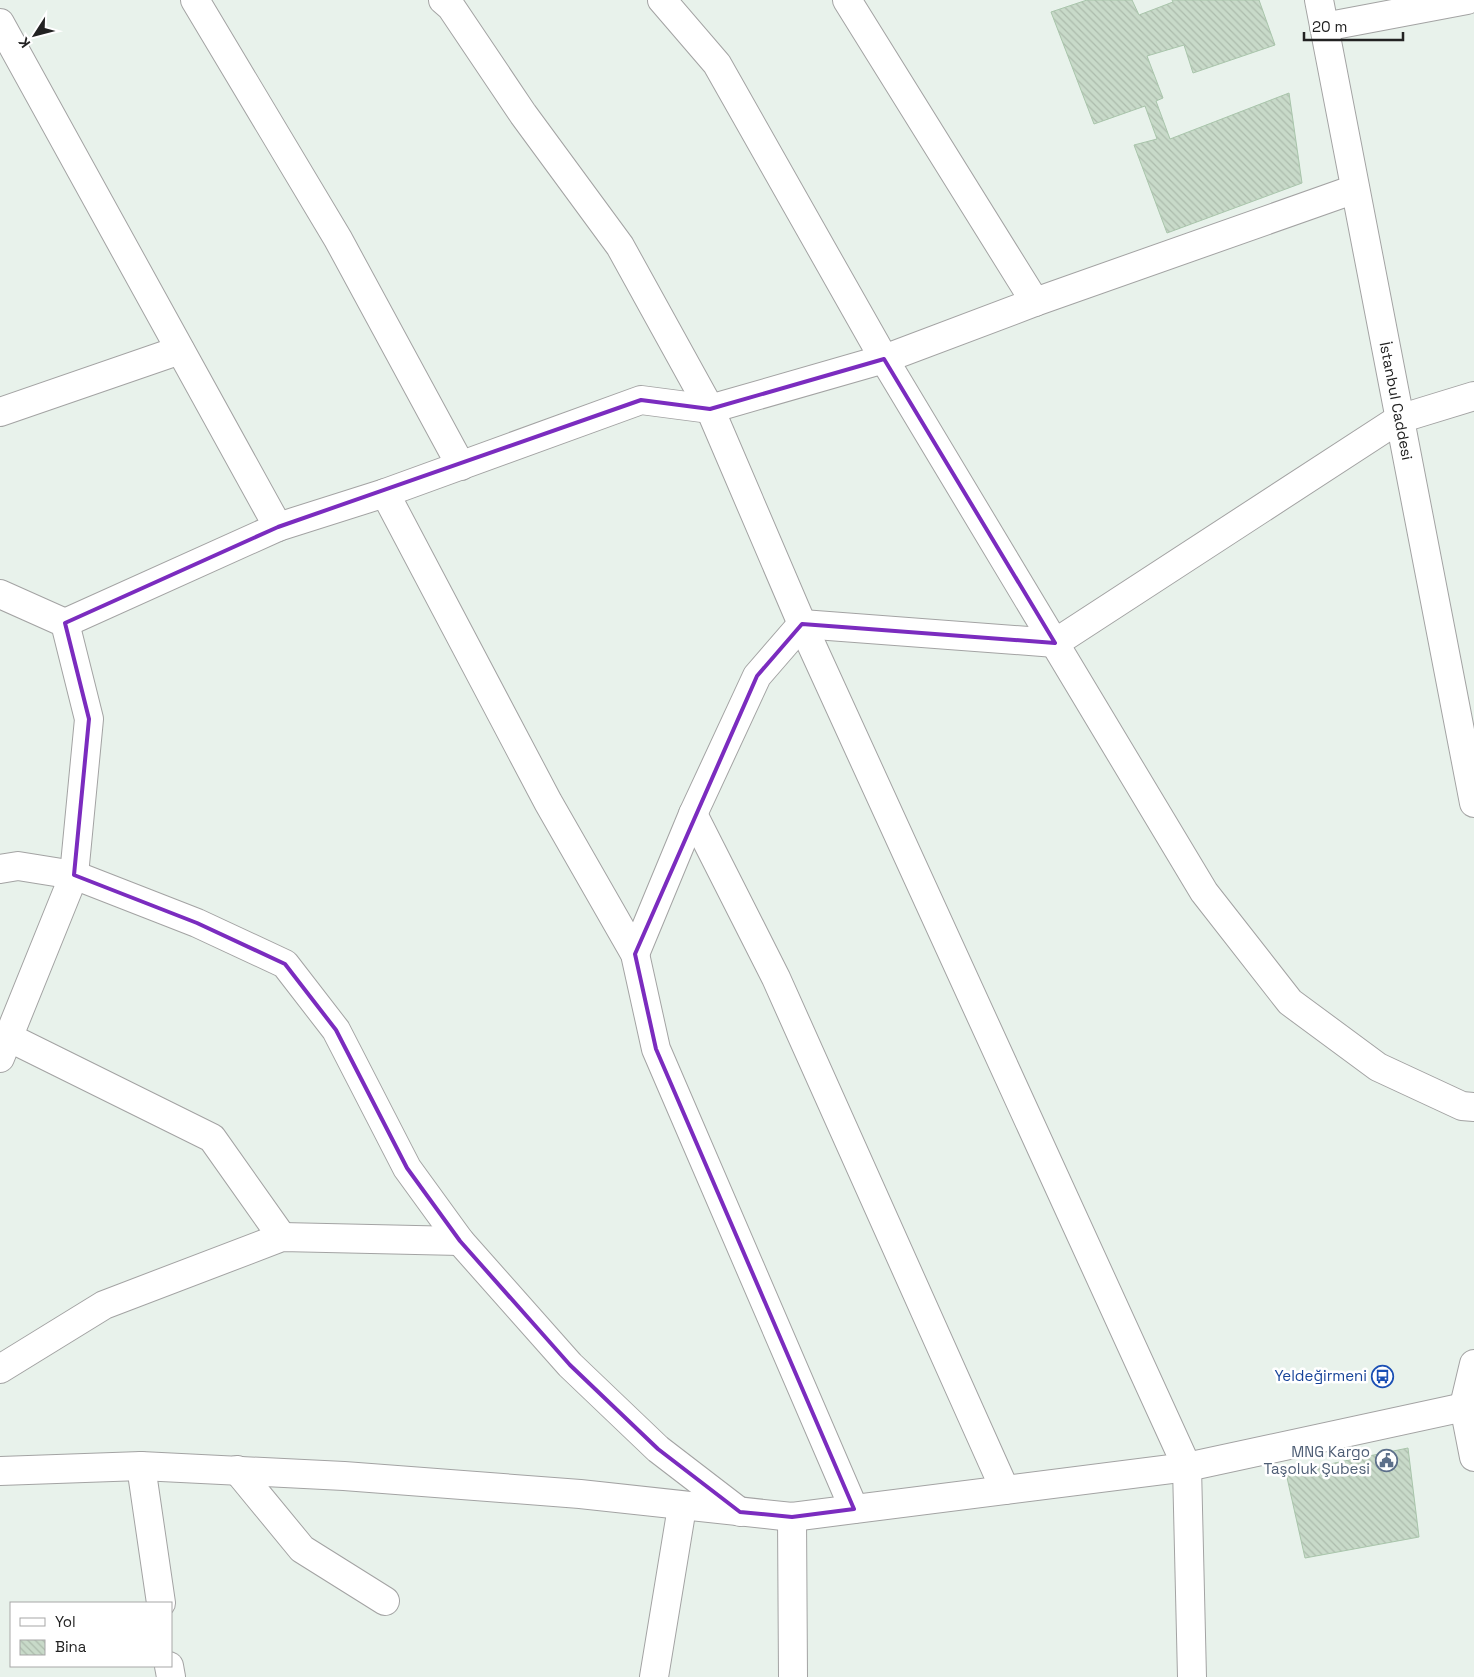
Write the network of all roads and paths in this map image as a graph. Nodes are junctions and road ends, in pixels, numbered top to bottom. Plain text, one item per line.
1 (195, 0) edge
2 (662, 0) edge
3 (847, 0) edge
4 (1318, 0) edge
5 (1467, 0) edge
6 (452, 2) edge
7 (0, 23) edge
8 (1324, 27) junction
9 (1355, 189) junction
10 (1035, 302) junction
11 (180, 350) junction
12 (884, 359) junction
13 (1474, 396) edge
14 (710, 410) junction
15 (0, 412) edge
16 (1400, 419) junction
17 (461, 466) junction
18 (384, 493) junction
19 (278, 527) junction
20 (0, 594) edge
21 (65, 623) junction
22 (802, 624) junction
23 (1055, 643) junction
24 (1466, 716) edge
25 (1474, 803) edge
26 (693, 814) junction
27 (0, 869) edge
28 (74, 874) junction
29 (635, 954) junction
30 (4, 1047) edge
31 (1474, 1107) edge
32 (282, 1237) junction
33 (460, 1241) junction
34 (1474, 1364) edge
35 (0, 1369) edge
36 (1469, 1405) edge
37 (1474, 1457) edge
38 (141, 1466) junction
39 (1187, 1467) junction
40 (237, 1470) junction
41 (0, 1471) edge
42 (1005, 1490) junction
43 (682, 1507) junction
44 (854, 1509) junction
45 (740, 1512) junction
46 (792, 1517) junction
47 (384, 1601) dead end
48 (160, 1602) edge
49 (654, 1677) edge
50 (793, 1677) edge
51 (1192, 1677) edge

1 - 17 street
2 - 12 street
3 - 10 street
4 - 8 street, İstanbul Caddesi
5 - 8 street
6 - 14 street
7 - 11 street
8 - 9 street, İstanbul Caddesi
9 - 10 street
9 - 16 street, İstanbul Caddesi
10 - 12 street
11 - 15 street
11 - 19 street
12 - 14 street
12 - 23 street
13 - 16 street
14 - 17 street
14 - 22 street
16 - 23 street
16 - 24 street, İstanbul Caddesi
17 - 18 street
18 - 19 street
18 - 29 street
19 - 21 street
20 - 21 street
21 - 28 street
22 - 23 street
22 - 26 street
22 - 39 street
23 - 31 street
24 - 25 street, İstanbul Caddesi
26 - 29 street
26 - 42 street
27 - 28 street
28 - 30 street
28 - 33 street
29 - 44 street
30 - 32 street
32 - 33 street
32 - 35 street
33 - 45 street
34 - 36 street
36 - 37 street
36 - 39 street
38 - 40 street
38 - 41 street
38 - 48 street
39 - 42 street
39 - 51 street
40 - 43 street
40 - 47 street
42 - 44 street
43 - 45 street
43 - 49 street
44 - 46 street
45 - 46 street
46 - 50 street

